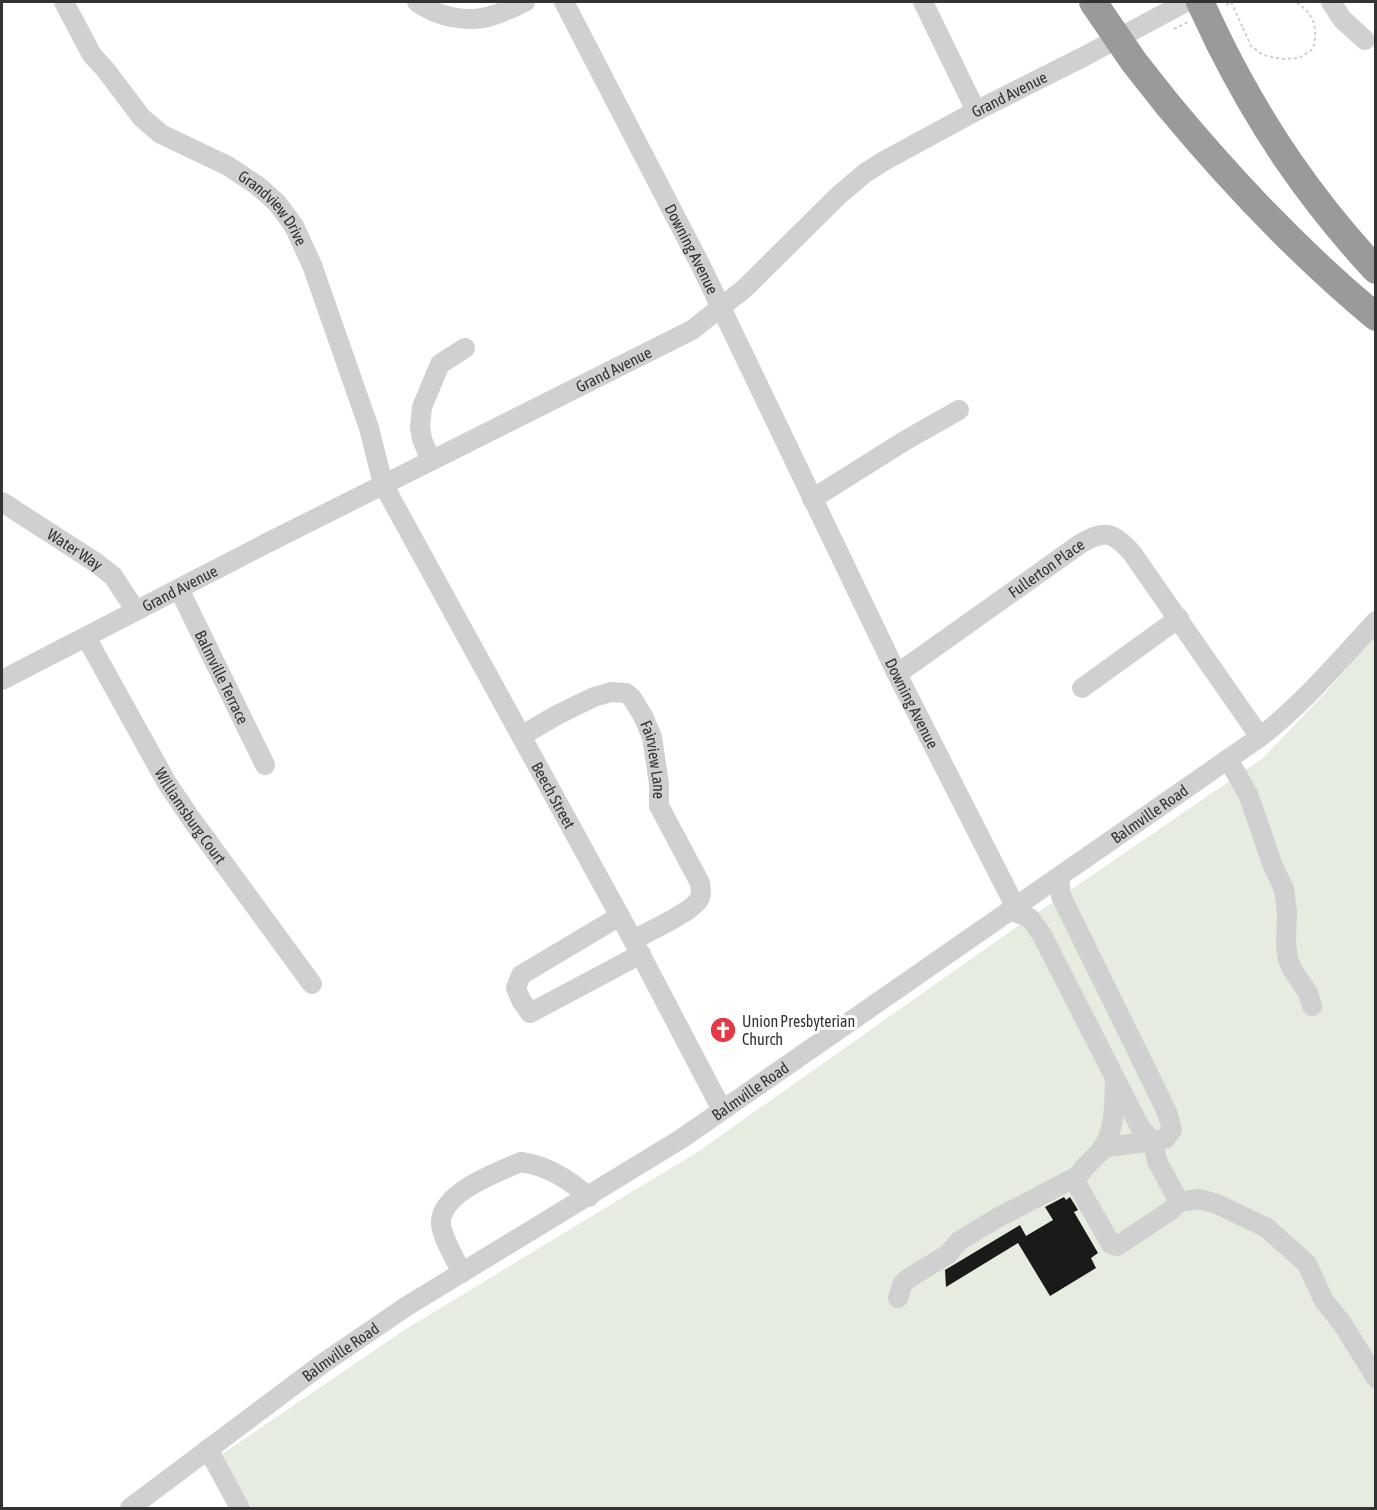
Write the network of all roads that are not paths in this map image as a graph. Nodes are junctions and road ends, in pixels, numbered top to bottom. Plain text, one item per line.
1 (64, 2) edge
2 (417, 2) edge
3 (525, 2) edge
4 (923, 2) edge
5 (1093, 2) edge
6 (1186, 2) edge
7 (1200, 2) edge
8 (1331, 2) edge
9 (566, 3) edge
10 (1365, 40) dead end
11 (976, 111) junction
12 (1376, 270) edge
13 (721, 308) junction
14 (1376, 317) edge
15 (465, 348) dead end
16 (959, 410) dead end
17 (431, 461) junction
18 (383, 484) junction
19 (812, 499) junction
20 (2, 502) edge
21 (178, 589) junction
22 (136, 611) junction
23 (1179, 618) junction
24 (1376, 621) edge
25 (86, 637) junction
26 (897, 674) junction
27 (2, 680) edge
28 (1082, 688) dead end
29 (521, 736) junction
30 (1260, 737) junction
31 (1228, 759) junction
32 (265, 765) dead end
33 (1059, 878) junction
34 (1014, 909) junction
35 (620, 916) junction
36 (637, 947) junction
37 (312, 984) dead end
38 (1312, 1006) dead end
39 (1115, 1077) junction
40 (722, 1110) junction
41 (1153, 1141) junction
42 (1102, 1148) junction
43 (1078, 1176) junction
44 (589, 1197) junction
45 (1179, 1202) junction
46 (462, 1273) junction
47 (898, 1298) dead end
48 (1376, 1378) edge
49 (208, 1449) junction
50 (130, 1509) edge
51 (240, 1509) edge

1 - 18 street, Grandview Drive
2 - 3 street
4 - 11 street
5 - 14 highway, bridge
6 - 11 street, Grand Avenue
7 - 12 highway, bridge
8 - 10 street
9 - 13 street, Downing Avenue
11 - 13 street, Grand Avenue
13 - 17 street, Grand Avenue
13 - 19 street, Downing Avenue
15 - 17 street
16 - 19 street
17 - 18 street, Grand Avenue
18 - 21 street, Grand Avenue
18 - 29 street, Beech Street
19 - 26 street, Downing Avenue
20 - 22 street, Water Way
21 - 22 street, Grand Avenue
21 - 32 street, Balmville Terrace
22 - 25 street, Grand Avenue
23 - 26 street, Fullerton Place
23 - 28 street
23 - 30 street, Fullerton Place
24 - 30 street, Balmville Road
25 - 27 street, Grand Avenue
25 - 37 street, Williamsburg Court
26 - 34 street, Downing Avenue
29 - 35 street, Beech Street
29 - 36 street, Fairview Lane
30 - 31 street, Balmville Road
31 - 33 street, Balmville Road
31 - 38 street
33 - 34 street, Balmville Road
33 - 41 street
34 - 39 street
34 - 40 street, Balmville Road
35 - 36 street, Beech Street
35 - 36 street
36 - 40 street, Beech Street
39 - 41 street
39 - 42 street
40 - 44 street, Balmville Road
41 - 42 street
41 - 45 street
42 - 43 street
43 - 45 street
43 - 47 street
44 - 46 street, Balmville Road
44 - 46 street
45 - 48 street
46 - 49 street, Balmville Road
49 - 50 street, Balmville Road
49 - 51 street

